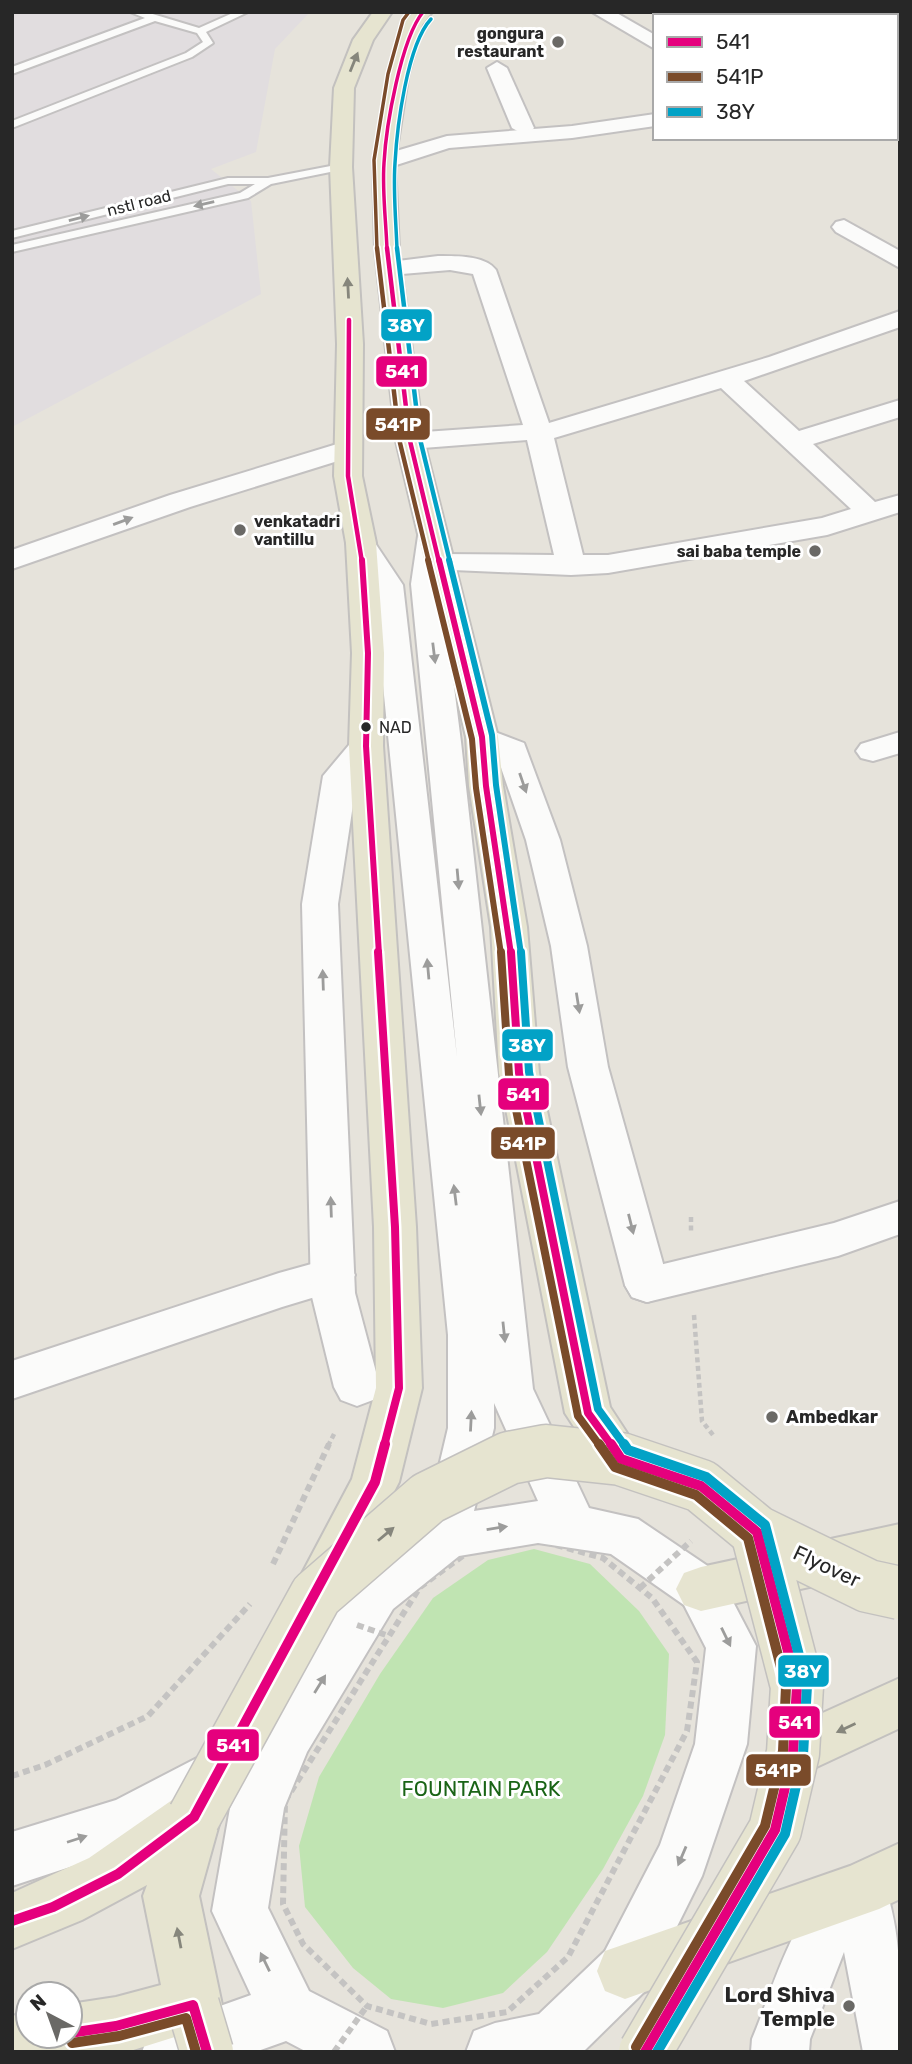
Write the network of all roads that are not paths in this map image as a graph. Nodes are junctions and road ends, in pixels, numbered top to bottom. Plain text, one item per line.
1 (135, 12) edge
2 (243, 12) edge
3 (383, 12) edge
4 (423, 12) edge
5 (601, 12) edge
6 (153, 18) junction
7 (201, 31) junction
8 (653, 42) edge
9 (497, 68) dead end
10 (12, 71) edge
11 (653, 106) edge
12 (653, 120) edge
13 (12, 125) edge
14 (523, 128) junction
15 (482, 137) junction
16 (384, 162) junction
17 (341, 167) junction
18 (268, 181) junction
19 (844, 227) dead end
20 (12, 235) edge
21 (12, 249) edge
22 (900, 261) edge
23 (390, 268) junction
24 (900, 318) edge
25 (726, 378) junction
26 (900, 408) edge
27 (539, 432) junction
28 (410, 441) junction
29 (794, 441) junction
30 (348, 463) junction
31 (900, 503) edge
32 (870, 512) junction
33 (361, 543) junction
34 (436, 550) junction
35 (12, 561) edge
36 (571, 566) junction
37 (12, 578) edge
38 (482, 737) junction
39 (366, 746) junction
40 (900, 1217) edge
41 (333, 1275) junction
42 (12, 1380) edge
43 (357, 1387) road end
44 (621, 1459) junction
45 (574, 1527) junction
46 (757, 1532) junction
47 (447, 1536) junction
48 (900, 1545) edge
49 (701, 1589) junction
50 (900, 1593) edge
51 (316, 1595) junction
52 (900, 1702) edge
53 (288, 1736) junction
54 (793, 1753) junction
55 (194, 1817) junction
56 (12, 1859) edge
57 (880, 1880) edge
58 (12, 1922) edge
59 (625, 1971) junction
60 (289, 2011) junction
61 (366, 2029) edge
62 (84, 2031) edge
63 (190, 2036) edge
64 (523, 2049) edge
65 (645, 2052) edge
66 (780, 2052) edge
67 (892, 2052) edge

1 - 6 lane
2 - 7 lane
17 -> 3 main road
4 - 16 main road
5 - 8 street
6 - 7 lane
6 - 10 lane
7 - 13 lane
9 - 14 street
11 - 14 street
12 - 15 street
14 - 15 street
15 - 16 street
16 - 23 main road
17 - 18 lane
30 -> 17 main road
20 -> 18 lane, nstl road
18 -> 21 lane
19 - 22 street
23 - 27 street
23 - 28 main road
24 - 25 street
25 - 27 street
25 - 29 street
26 - 29 street
27 - 28 street
27 - 36 street
28 - 34 main road
29 - 32 street
30 - 33 main road
35 -> 30 street
30 - 37 street
31 - 32 street
32 - 36 street
33 - 39 main road
47 -> 33 street
34 - 36 street
34 - 38 main road
34 -> 45 street
38 -> 40 street
38 - 44 main road
41 -> 39 street
39 - 51 main road
41 - 42 street
41 - 43 street
44 - 46 main road, Flyover, bridge
51 -> 44 main road, Flyover, bridge
47 -> 45 street
45 - 49 street
46 - 50 main road, Flyover, bridge
46 - 54 main road, bridge
53 -> 47 street
48 - 49 main road
49 -> 59 street
51 - 55 main road, bridge
52 -> 54 main road
56 -> 53 street
60 -> 53 street
54 - 65 main road, bridge
55 - 58 main road
63 -> 55 main road
57 - 59 main road
57 - 66 street
57 - 67 street
59 - 64 street
60 - 61 street
60 - 63 street
62 - 63 main road

